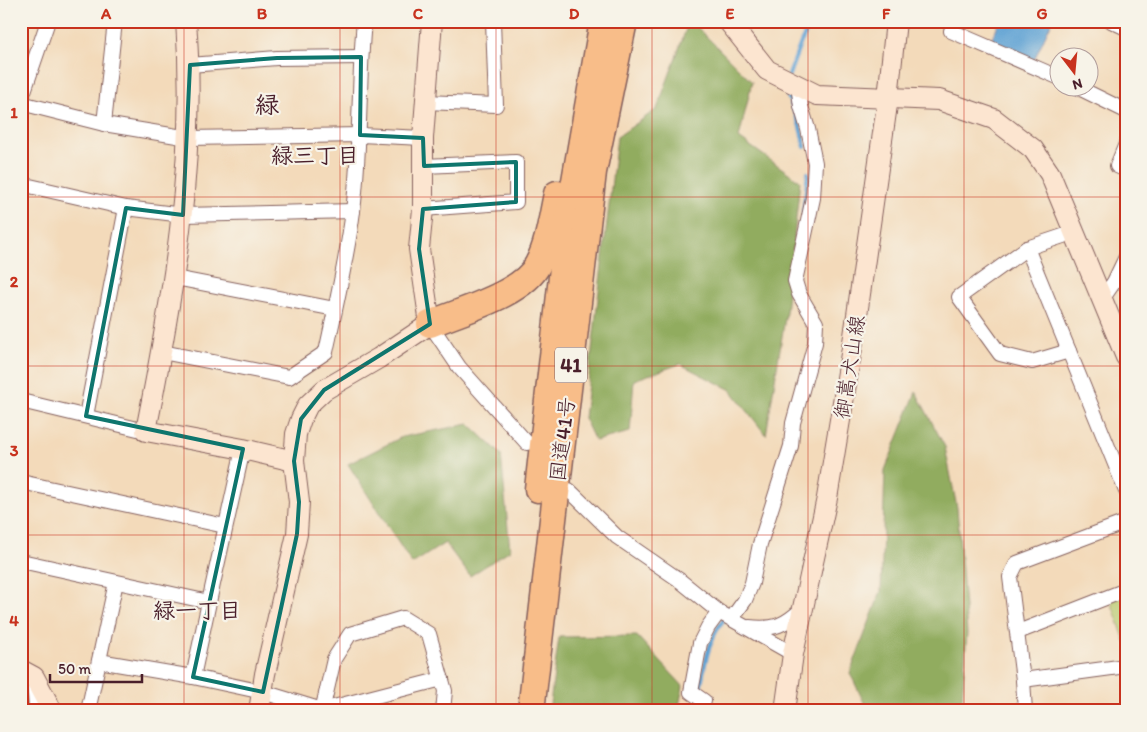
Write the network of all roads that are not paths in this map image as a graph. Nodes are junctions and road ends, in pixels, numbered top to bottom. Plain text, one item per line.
1 (48, 21) edge
2 (115, 21) edge
3 (186, 21) edge
4 (364, 21) edge
5 (432, 21) edge
6 (493, 21) edge
7 (728, 21) edge
8 (896, 21) edge
9 (955, 21) edge
10 (1111, 21) edge
11 (609, 25) edge
12 (1126, 28) edge
13 (361, 57) junction
14 (190, 65) junction
15 (1050, 74) edge
16 (798, 85) junction
17 (888, 98) junction
18 (1099, 98) edge
19 (21, 101) edge
20 (426, 102) junction
21 (1126, 111) edge
22 (104, 124) junction
23 (360, 135) junction
24 (189, 138) junction
25 (423, 138) junction
26 (1126, 144) edge
27 (424, 166) junction
28 (1126, 170) edge
29 (21, 184) edge
30 (126, 208) junction
31 (423, 209) junction
32 (353, 211) junction
33 (183, 215) junction
34 (1075, 232) junction
35 (1028, 248) junction
36 (1126, 257) edge
37 (175, 278) junction
38 (1102, 298) junction
39 (335, 309) junction
40 (430, 324) junction
41 (1069, 351) junction
42 (162, 352) junction
43 (1126, 357) edge
44 (21, 401) edge
45 (86, 416) junction
46 (146, 431) junction
47 (528, 443) dead end
48 (243, 449) junction
49 (294, 461) junction
50 (21, 482) edge
51 (569, 490) dead end
52 (1126, 490) edge
53 (1126, 522) edge
54 (225, 526) junction
55 (21, 561) edge
56 (116, 582) junction
57 (1126, 590) edge
58 (209, 602) junction
59 (804, 607) junction
60 (719, 612) junction
61 (732, 618) junction
62 (746, 626) junction
63 (1018, 632) junction
64 (793, 654) junction
65 (99, 661) junction
66 (1126, 666) edge
67 (27, 674) edge
68 (193, 677) junction
69 (442, 679) junction
70 (1023, 680) junction
71 (261, 701) edge
72 (322, 710) edge
73 (38, 711) edge
74 (52, 711) edge
75 (88, 711) edge
76 (443, 711) edge
77 (513, 711) edge
78 (531, 711) edge
79 (701, 711) edge
80 (785, 711) edge
81 (1025, 711) edge

1 - 19 street
2 - 22 street
3 - 14 street
4 - 13 street
5 - 20 street
6 - 20 street
7 - 16 street
8 - 17 street, 御嵩犬山線
9 - 15 street
10 - 12 street
11 - 40 highway
11 - 77 highway, 国道41号 / 41
11 - 78 highway, 国道41号 / 41
13 - 14 street
13 - 23 street
14 - 24 street
16 - 17 street
16 - 61 street
17 - 34 street
17 - 59 street, 御嵩犬山線
18 - 21 street
19 - 22 street
20 - 25 street
22 - 24 street
23 - 24 street
23 - 25 street
23 - 32 street
24 - 33 street
25 - 27 street
26 - 28 street
27 - 31 street
27 - 31 street
29 - 30 street
30 - 33 street
30 - 45 street
31 - 40 street
32 - 33 street
32 - 39 street
33 - 37 street
34 - 35 street
34 - 38 street
35 - 41 street
35 - 41 street
36 - 38 street
37 - 39 street
37 - 42 street
38 - 43 street
39 - 42 street
40 - 47 street
40 - 49 street
41 - 52 street
42 - 46 street
44 - 45 street
45 - 46 street
46 - 48 street
48 - 49 street
48 - 54 street
49 - 71 street
50 - 54 street
51 - 60 street
53 - 63 street
54 - 58 street
55 - 56 street
56 - 58 street
56 - 65 street
57 - 63 street
58 - 68 street
59 - 62 street
59 - 64 street, 御嵩犬山線
60 - 61 street
60 - 79 street
61 - 62 street
62 - 64 street
63 - 70 street
64 - 80 street, 御嵩犬山線
65 - 68 street
65 - 75 street
66 - 70 street
67 - 73 street
67 - 74 street
68 - 71 street
69 - 72 street
69 - 72 street
69 - 76 street
70 - 81 street
71 - 72 street

